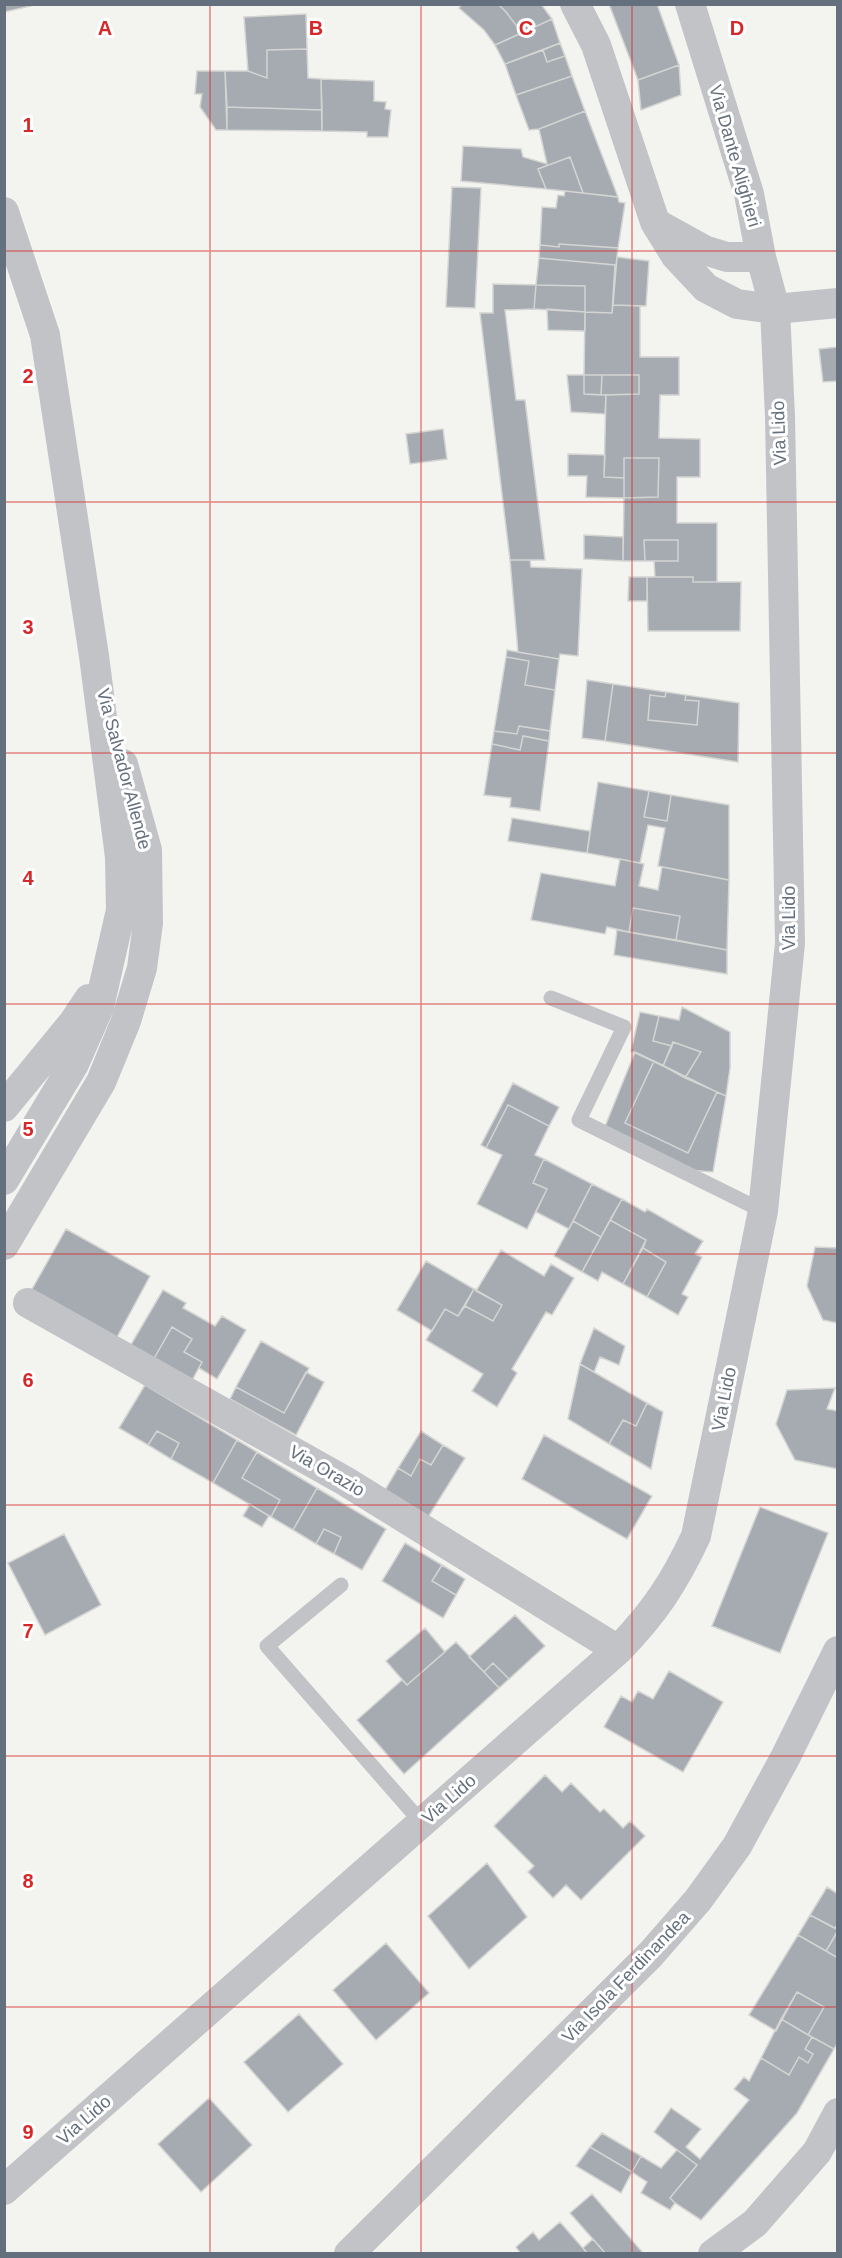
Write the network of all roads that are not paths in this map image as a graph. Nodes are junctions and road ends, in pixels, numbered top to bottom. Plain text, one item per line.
1 (575, 4) edge
2 (690, 4) edge
3 (4, 212) edge
4 (655, 222) junction
5 (4, 234) edge
6 (761, 256) junction
7 (22, 262) junction
8 (837, 303) edge
9 (775, 309) junction
10 (94, 656) junction
11 (109, 970) junction
12 (551, 998) dead end
13 (4, 1107) edge
14 (4, 1180) edge
15 (763, 1210) junction
16 (4, 1245) edge
17 (28, 1303) dead end
18 (341, 1585) dead end
19 (618, 1650) junction
20 (837, 1651) edge
21 (422, 1823) junction
22 (837, 2113) edge
23 (4, 2190) edge
24 (349, 2253) edge
25 (713, 2253) edge

1 - 4 street
2 - 6 street, Via Dante Alighieri
3 - 7 street, Via Salvador Allende
4 - 6 street
4 - 9 street
5 - 7 street, Via Salvador Allende
6 - 9 street, Via Dante Alighieri
7 - 10 street, Via Salvador Allende
8 - 9 street
9 - 15 street, Via Lido
10 - 11 street, Via Salvador Allende
10 - 16 street, Via Salvador Allende
11 - 13 street
11 - 14 street, Via Salvador Allende
12 - 15 lane
15 - 19 street, Via Lido
17 - 19 street, Via Orazio
18 - 21 lane
19 - 21 street, Via Lido
20 - 24 street, Via Isola Ferdinandea
21 - 23 street, Via Lido
22 - 25 street

